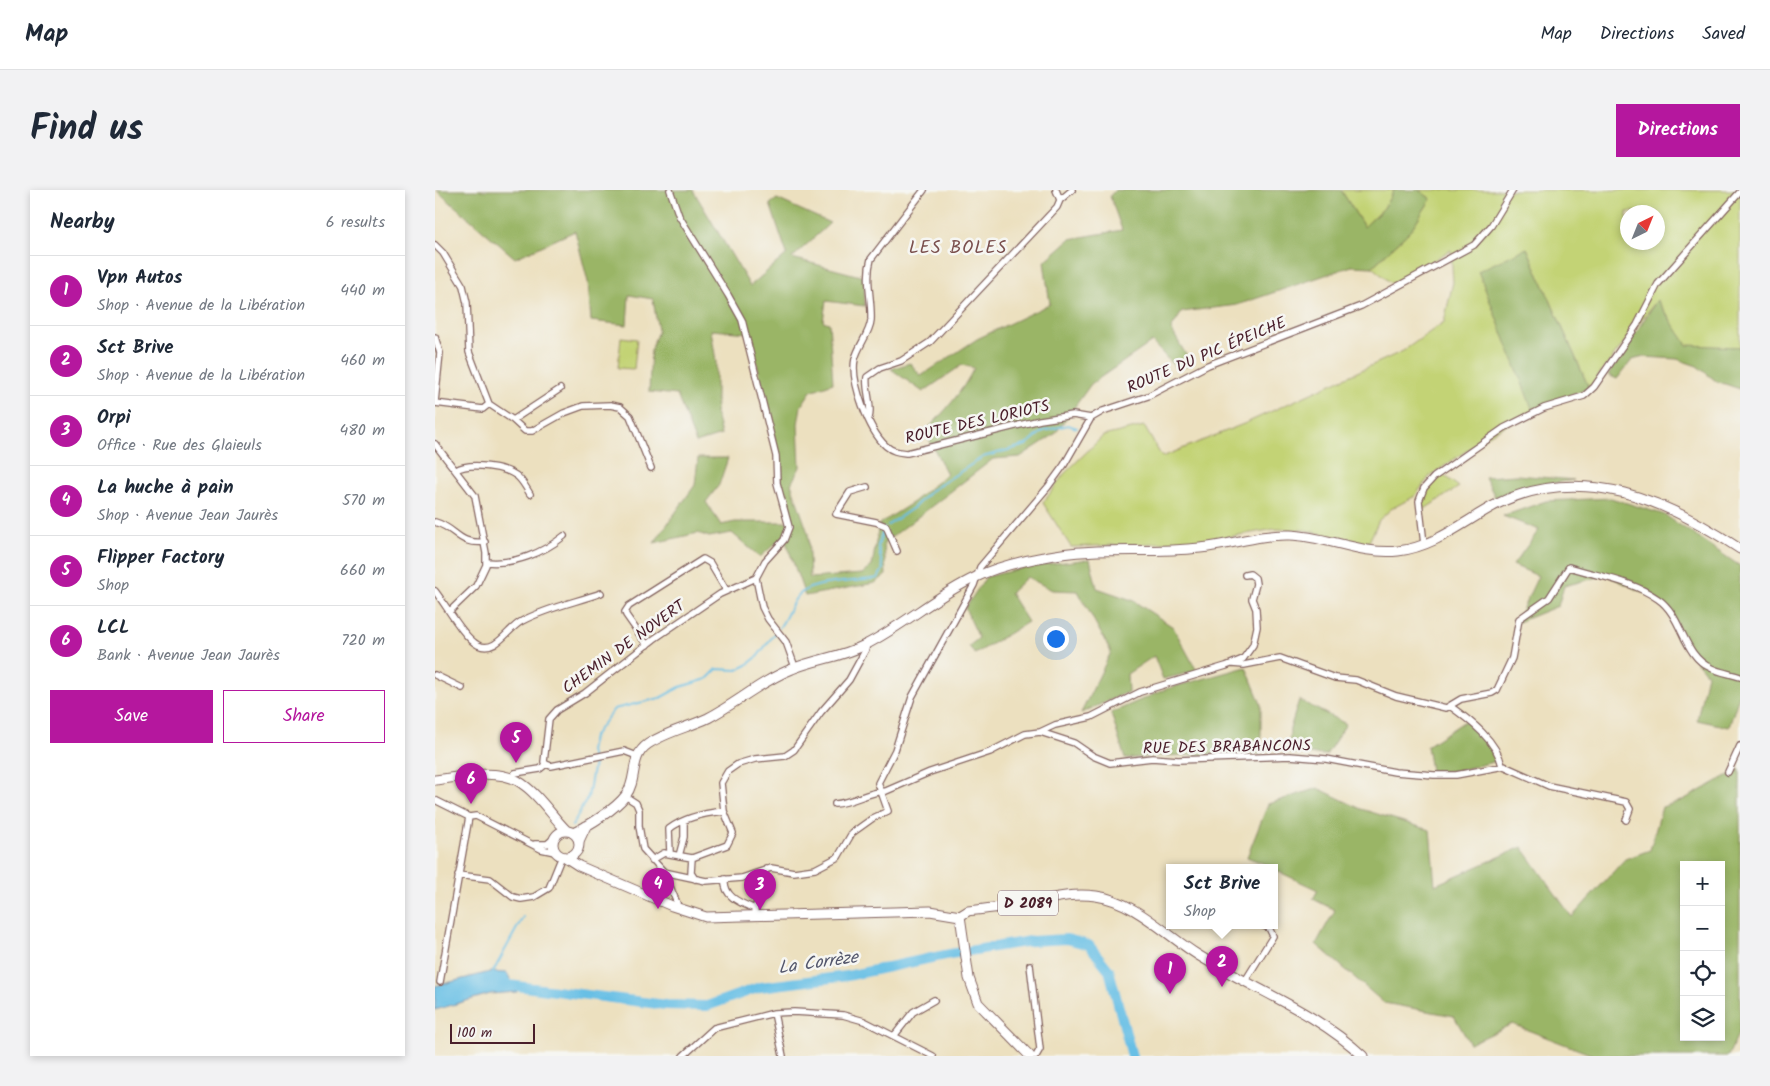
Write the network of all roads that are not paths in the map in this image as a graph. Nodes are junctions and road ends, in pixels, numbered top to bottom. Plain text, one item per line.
1 (670, 190) edge
2 (924, 190) edge
3 (1056, 190) edge
4 (1072, 190) edge
5 (1513, 190) edge
6 (1740, 192) edge
7 (1060, 200) junction
8 (435, 245) edge
9 (435, 337) edge
10 (560, 389) dead end
11 (435, 403) edge
12 (489, 404) junction
13 (869, 418) junction
14 (1091, 418) junction
15 (513, 420) junction
16 (435, 444) edge
17 (651, 468) dead end
18 (456, 470) junction
19 (867, 486) dead end
20 (530, 494) dead end
21 (435, 522) edge
22 (563, 536) dead end
23 (485, 542) junction
24 (1424, 544) junction
25 (1740, 549) edge
26 (897, 551) dead end
27 (486, 562) junction
28 (1245, 575) dead end
29 (977, 576) junction
30 (756, 578) junction
31 (726, 590) junction
32 (435, 591) edge
33 (601, 593) dead end
34 (450, 611) junction
35 (647, 645) junction
36 (865, 645) junction
37 (1232, 664) junction
38 (795, 668) junction
39 (435, 675) edge
40 (1740, 677) edge
41 (462, 688) dead end
42 (1450, 706) junction
43 (1040, 732) junction
44 (1740, 746) edge
45 (637, 756) junction
46 (546, 764) junction
47 (1502, 766) junction
48 (1728, 772) dead end
49 (512, 778) junction
50 (435, 781) edge
51 (879, 790) junction
52 (625, 796) junction
53 (435, 800) edge
54 (835, 804) dead end
55 (724, 811) junction
56 (553, 816) junction
57 (469, 817) junction
58 (1626, 820) dead end
59 (684, 821) junction
60 (586, 826) junction
61 (570, 832) junction
62 (554, 837) junction
63 (533, 844) junction
64 (578, 846) junction
65 (670, 853) junction
66 (561, 855) junction
67 (679, 856) junction
68 (692, 858) junction
69 (652, 860) junction
70 (588, 868) junction
71 (766, 869) junction
72 (664, 872) junction
73 (458, 875) junction
74 (695, 879) junction
75 (725, 880) junction
76 (676, 908) junction
77 (754, 913) junction
78 (960, 916) junction
79 (1270, 929) edge
80 (1030, 965) dead end
81 (1245, 981) junction
82 (440, 982) dead end
83 (934, 1000) dead end
84 (774, 1014) junction
85 (894, 1036) junction
86 (683, 1056) edge
87 (783, 1056) edge
88 (933, 1056) edge
89 (1030, 1056) edge
90 (1036, 1056) edge
91 (1363, 1056) edge

1 - 30 street
2 - 13 street, ROUTE DES LORIOTS
3 - 7 street
4 - 7 street
5 - 14 street, ROUTE DU PIC ÉPEICHE
6 - 24 street
7 - 13 street
8 - 12 street
9 - 11 street
10 - 15 street
11 - 12 street
12 - 15 street
13 - 14 street, ROUTE DES LORIOTS
14 - 29 street
15 - 17 street
16 - 18 street
18 - 20 street
18 - 23 street
19 - 26 street
21 - 23 street
22 - 27 street
23 - 27 street
24 - 25 main road
24 - 29 main road
27 - 34 street
28 - 37 street
29 - 36 main road
29 - 51 street
30 - 31 street, CHEMIN DE NOVERT
30 - 38 street
31 - 35 street, CHEMIN DE NOVERT
31 - 35 street
32 - 34 street
33 - 34 street
35 - 46 street, CHEMIN DE NOVERT
36 - 38 main road
36 - 55 street
37 - 42 street
37 - 43 street
38 - 45 main road
39 - 41 street
40 - 42 street
42 - 47 street
43 - 47 street, RUE DES BRABANCONS
43 - 51 street
44 - 48 street
45 - 46 street
45 - 52 main road
46 - 49 street
47 - 58 street
49 - 50 main road
49 - 56 main road
51 - 54 street
51 - 71 street
52 - 60 main road
52 - 69 street
53 - 57 street
55 - 59 street
55 - 68 street
56 - 61 main road
56 - 62 main road
57 - 63 street
57 - 73 street
59 - 65 street
59 - 67 street
60 - 61 main road
60 - 64 main road
61 - 62 main road
61 - 64 main road
62 - 63 street
62 - 66 main road
63 - 66 street
64 - 66 main road
64 - 70 main road
65 - 67 street
65 - 69 street
66 - 70 main road, D 2089
66 - 73 street
67 - 68 street
68 - 74 street
69 - 72 street
70 - 76 main road, D 2089
71 - 75 street
71 - 77 street
72 - 74 street
72 - 76 street
73 - 82 street
74 - 75 street
75 - 77 street
76 - 77 main road, D 2089
77 - 78 main road, D 2089
78 - 81 main road, D 2089
78 - 89 main road
79 - 81 street
80 - 90 street
81 - 91 main road, D 2089
83 - 85 street
84 - 85 street
84 - 86 street
84 - 87 street
85 - 88 street

